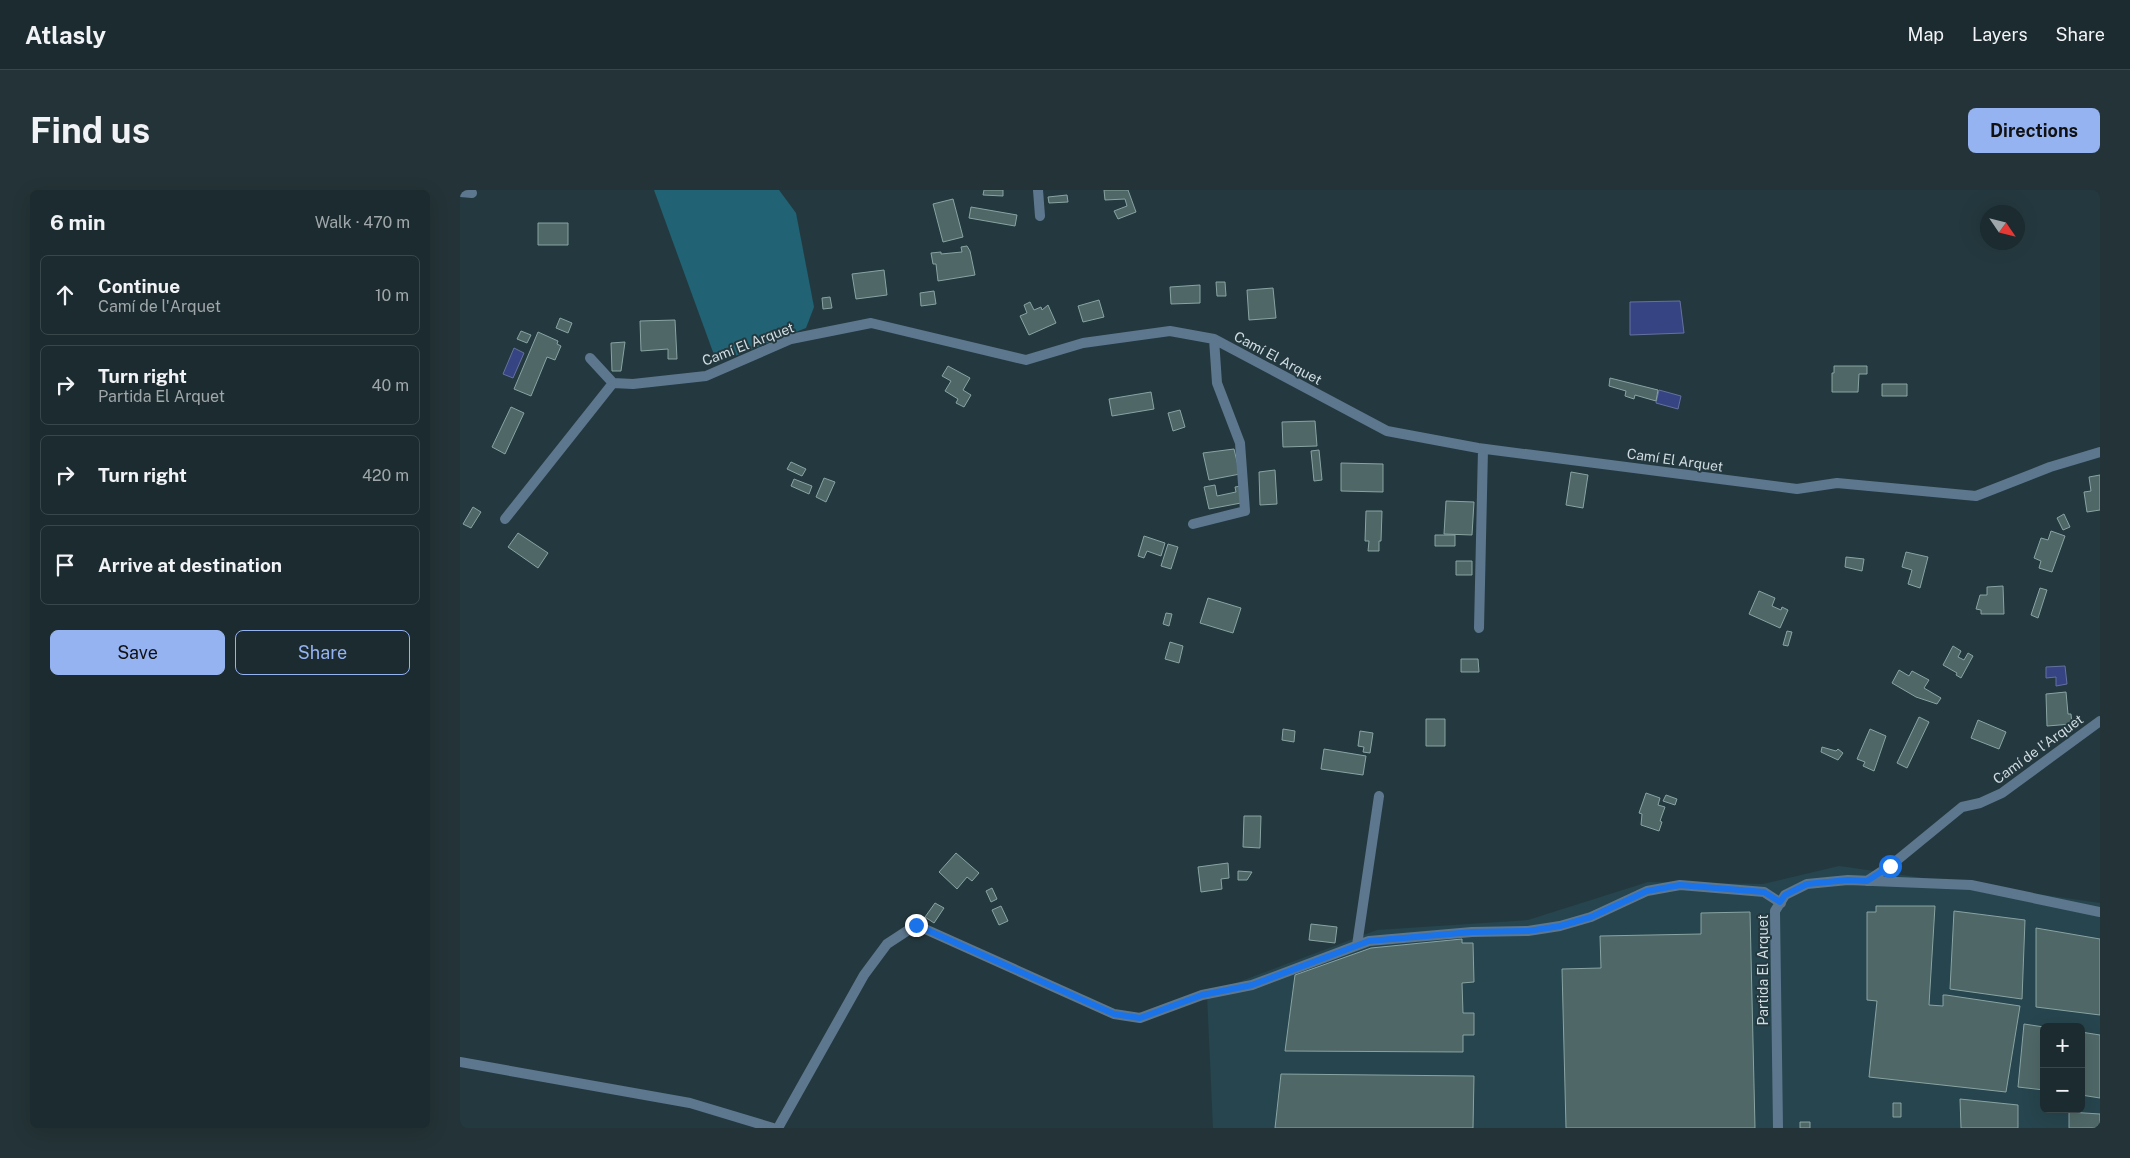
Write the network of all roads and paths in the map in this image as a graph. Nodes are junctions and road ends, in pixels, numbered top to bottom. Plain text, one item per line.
1 (1038, 190) edge
2 (460, 192) edge
3 (472, 193) dead end
4 (1040, 216) dead end
5 (1214, 339) junction
6 (590, 358) dead end
7 (613, 384) junction
8 (1483, 449) junction
9 (2100, 452) edge
10 (505, 519) dead end
11 (1193, 524) dead end
12 (1479, 628) dead end
13 (2100, 721) edge
14 (1379, 796) dead end
15 (1867, 881) junction
16 (1780, 902) junction
17 (2100, 912) edge
18 (1357, 945) junction
19 (460, 1062) edge
20 (773, 1128) edge
21 (778, 1128) edge
22 (1778, 1128) edge

1 - 4 street
2 - 3 street
5 - 7 street, Camí El Arquet
5 - 8 street, Camí El Arquet
5 - 11 street
6 - 7 street
7 - 10 street
8 - 9 street, Camí El Arquet
8 - 12 street
13 - 15 street, Camí de l'Arquet
14 - 18 street
15 - 16 street, Partida El Arquet
15 - 17 street, Partida El Arquet
16 - 18 street
16 - 22 street, Partida El Arquet
18 - 21 street
19 - 20 street

